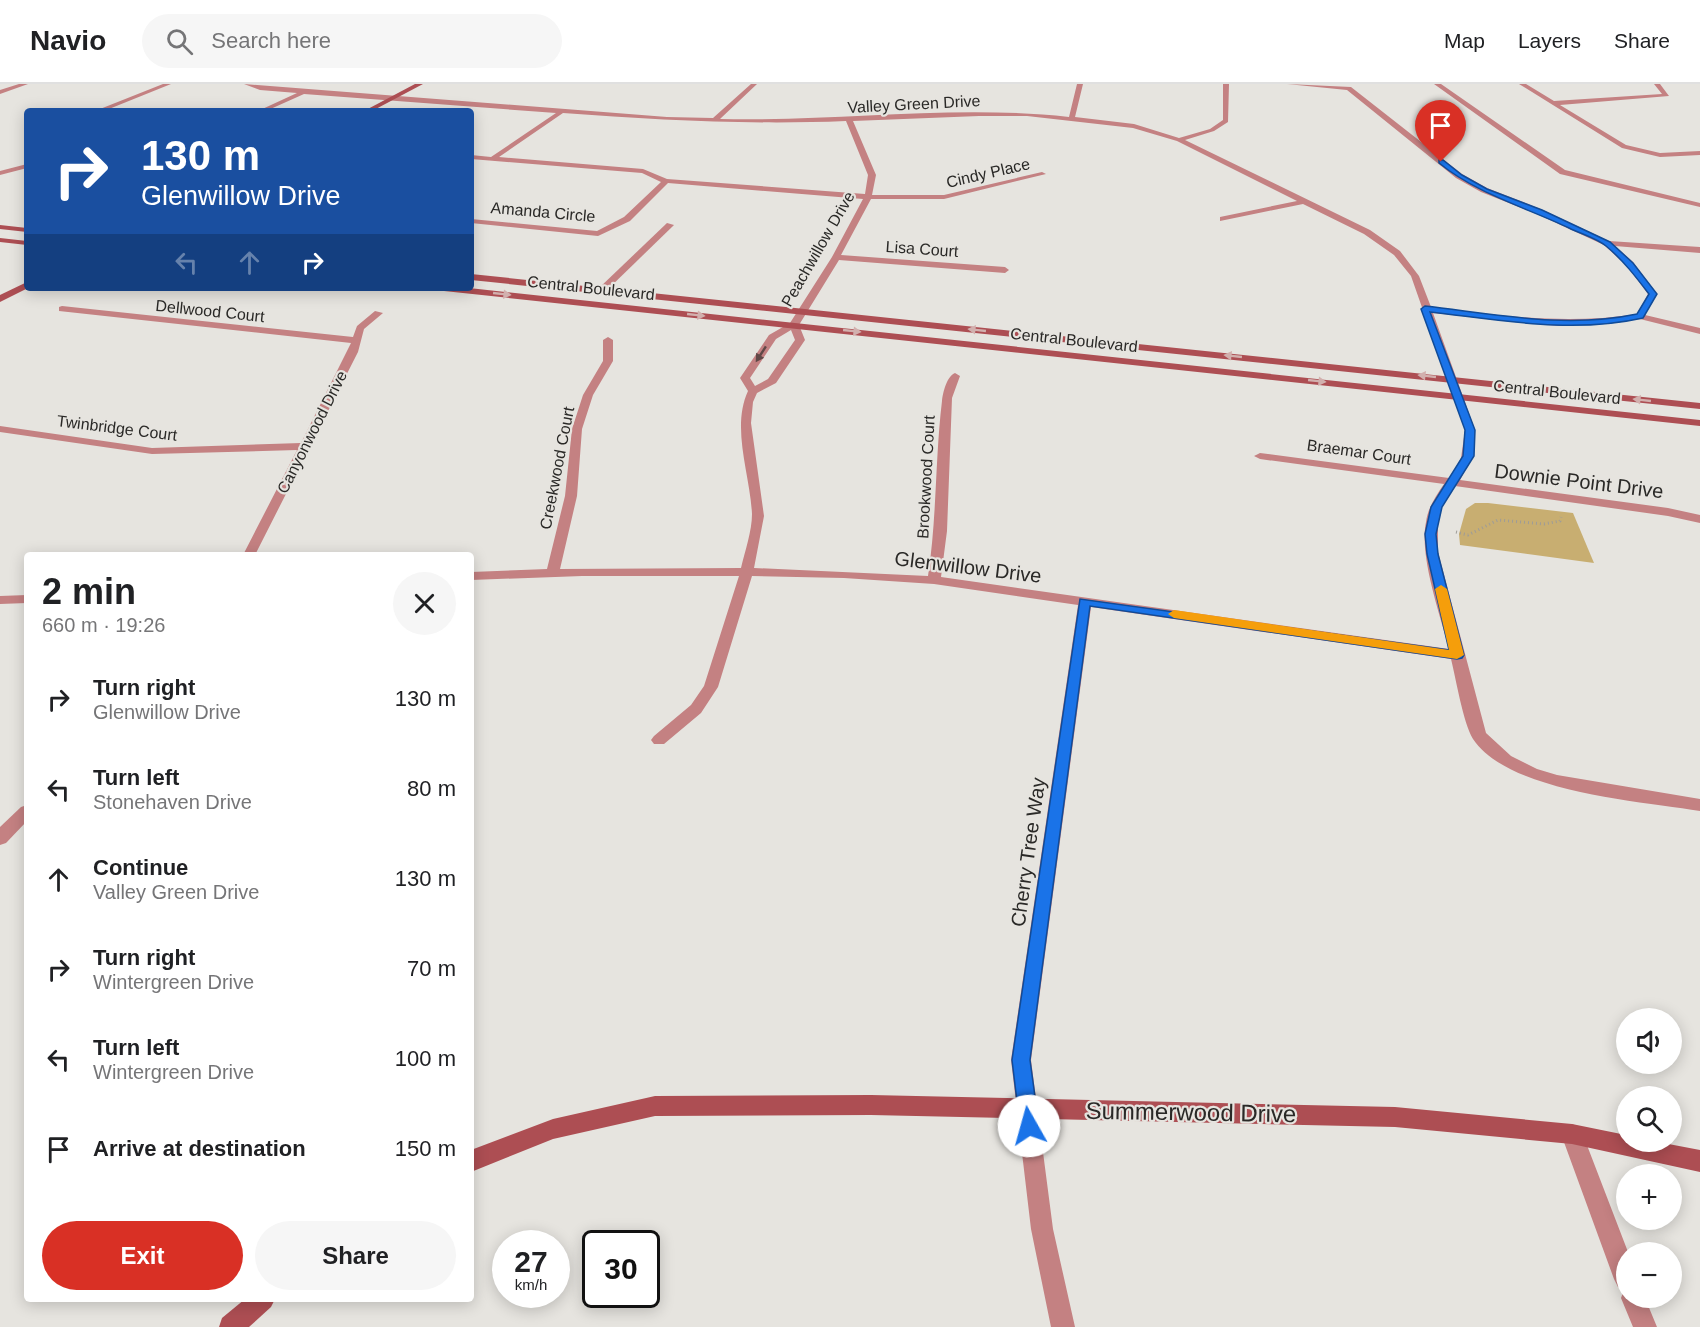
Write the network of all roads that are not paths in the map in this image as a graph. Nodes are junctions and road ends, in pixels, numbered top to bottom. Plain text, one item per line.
1 (25, 84) edge
2 (168, 84) edge
3 (247, 84) edge
4 (321, 84) edge
5 (420, 84) edge
6 (754, 84) edge
7 (1080, 84) edge
8 (1226, 84) edge
9 (1290, 84) edge
10 (1437, 84) edge
11 (1522, 84) edge
12 (1657, 84) edge
13 (0, 92) edge
14 (304, 92) junction
15 (393, 98) junction
16 (1555, 103) junction
17 (106, 108) edge
18 (268, 108) edge
19 (373, 108) edge
20 (561, 112) junction
21 (1072, 117) junction
22 (715, 120) junction
23 (849, 120) junction
24 (1179, 140) junction
25 (1700, 153) edge
26 (474, 157) edge
27 (492, 159) junction
28 (24, 167) edge
29 (0, 173) edge
30 (1042, 174) dead end
31 (666, 181) junction
32 (868, 197) junction
33 (1305, 201) junction
34 (1700, 205) edge
35 (1223, 219) dead end
36 (474, 221) edge
37 (670, 225) dead end
38 (0, 227) edge
39 (24, 230) edge
40 (0, 240) edge
41 (24, 243) edge
42 (1607, 243) junction
43 (1700, 250) edge
44 (836, 257) junction
45 (1005, 270) dead end
46 (474, 277) edge
47 (24, 287) edge
48 (472, 291) edge
49 (601, 291) junction
50 (0, 299) edge
51 (62, 309) dead end
52 (1425, 309) junction
53 (803, 312) junction
54 (378, 313) dead end
55 (1640, 316) junction
56 (794, 325) junction
57 (1700, 331) edge
58 (356, 340) junction
59 (608, 340) dead end
60 (955, 376) dead end
61 (1452, 379) junction
62 (753, 391) junction
63 (1458, 396) junction
64 (1700, 406) edge
65 (1700, 423) edge
66 (0, 429) edge
67 (303, 446) junction
68 (1260, 456) dead end
69 (1453, 483) junction
70 (1700, 519) edge
71 (250, 552) edge
72 (553, 572) junction
73 (747, 572) junction
74 (474, 576) edge
75 (934, 580) junction
76 (24, 599) edge
77 (0, 600) edge
78 (1085, 602) junction
79 (1457, 655) junction
80 (659, 740) dead end
81 (1700, 805) edge
82 (23, 820) edge
83 (0, 838) edge
84 (1027, 1108) junction
85 (1572, 1134) junction
86 (474, 1160) edge
87 (1700, 1161) edge
88 (1616, 1252) edge
89 (260, 1302) edge
90 (1637, 1308) edge
91 (231, 1327) edge
92 (1063, 1327) edge
93 (1645, 1327) edge

1 - 13 street
2 - 17 street
3 - 14 street, Valley Green Drive
4 - 14 street
5 - 15 street
6 - 22 street
7 - 21 street
8 - 24 street
9 - 42 street
10 - 34 street
11 - 16 street
12 - 16 street
14 - 15 street, Valley Green Drive
14 - 18 street
15 - 19 street
15 - 20 street, Valley Green Drive
16 - 25 street
20 - 22 street, Valley Green Drive
20 - 27 street
21 - 23 street, Valley Green Drive
21 - 24 street, Valley Green Drive
22 - 23 street, Valley Green Drive
23 - 32 street, Peachwillow Drive
24 - 33 street, Valley Green Drive
26 - 27 street
27 - 31 street
28 - 29 street
30 - 32 street, Cindy Place
31 - 32 street
31 - 36 street, Amanda Circle
32 - 44 street, Peachwillow Drive
33 - 35 street
33 - 52 street, Valley Green Drive
37 - 49 street
38 - 39 street
40 - 41 street
42 - 43 street
42 - 55 street
44 - 45 street, Lisa Court
44 - 53 street, Peachwillow Drive
46 - 49 street, Central Boulevard
47 - 50 street
48 -> 56 street, Central Boulevard
49 - 53 street, Central Boulevard
51 - 58 street, Dellwood Court
52 - 55 street
52 - 61 street, Valley Green Drive
53 - 56 street, Peachwillow Drive
61 -> 53 street, Central Boulevard
54 - 58 street, Canyonwood Drive
55 - 57 street
56 - 62 street, Peachwillow Drive
56 -> 62 street, Peachwillow Drive
56 -> 63 street, Central Boulevard
58 - 67 street, Canyonwood Drive
59 - 72 street, Creekwood Court
60 - 75 street, Brookwood Court
61 - 63 street, Valley Green Drive
64 -> 61 street, Central Boulevard
62 - 73 street, Peachwillow Drive
63 - 65 street, Central Boulevard
63 - 69 street, Valley Green Drive
66 - 67 street, Twinbridge Court
67 - 71 street, Canyonwood Drive
68 - 69 street, Braemar Court
69 - 70 street, Downie Point Drive
69 - 79 street, Valley Green Drive
72 - 73 street, Glenwillow Drive
72 - 74 street, Glenwillow Drive
73 - 75 street, Glenwillow Drive
73 - 80 street, Peachwillow Drive
75 - 78 street, Glenwillow Drive
76 - 77 street
78 - 79 street, Glenwillow Drive
78 - 84 street, Cherry Tree Way
79 - 81 street, Valley Green Drive
82 - 83 street
84 - 85 street, Summerwood Drive
84 - 86 street, Summerwood Drive
84 - 92 street, Cherry Tree Way
85 - 87 street, Summerwood Drive
85 - 88 street
89 - 91 street
90 - 93 street

